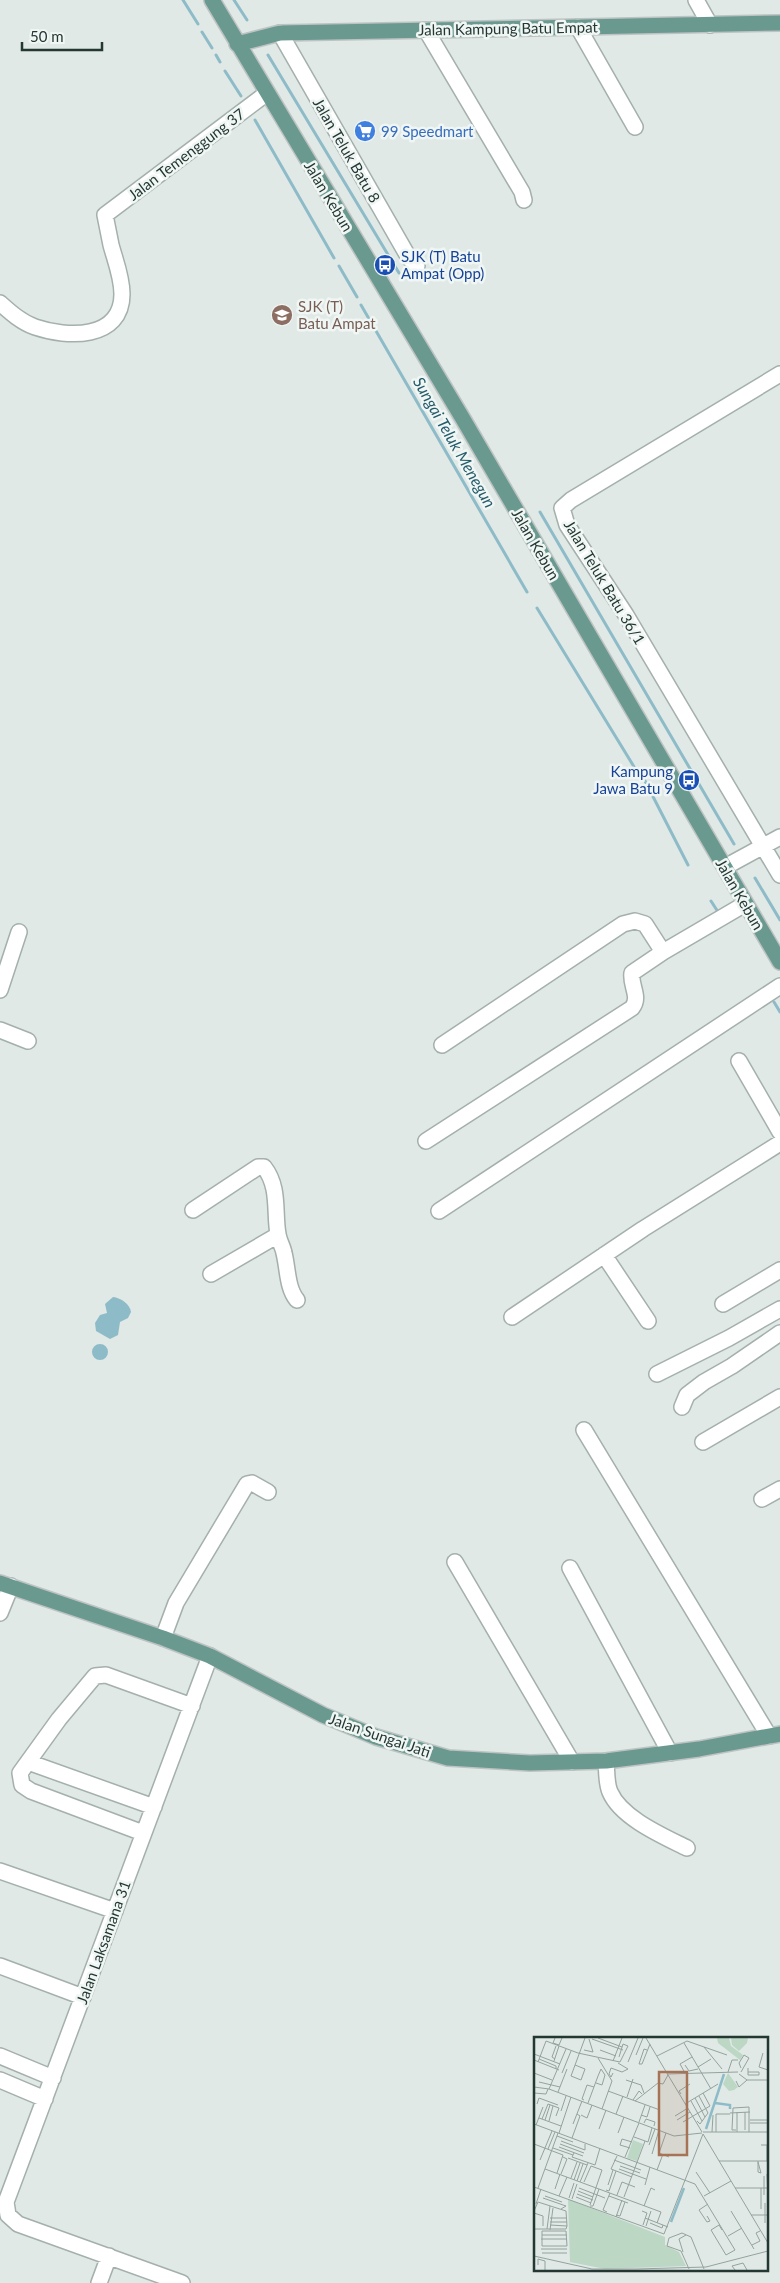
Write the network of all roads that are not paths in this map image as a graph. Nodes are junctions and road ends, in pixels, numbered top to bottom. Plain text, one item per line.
1 (212, 0) edge
2 (696, 0) edge
3 (780, 23) edge
4 (710, 24) junction
5 (578, 27) junction
6 (426, 30) junction
7 (280, 33) junction
8 (237, 44) junction
9 (267, 93) junction
10 (635, 128) dead end
11 (524, 200) dead end
12 (417, 266) dead end
13 (0, 303) edge
14 (780, 374) edge
15 (780, 837) edge
16 (763, 846) junction
17 (725, 867) junction
18 (780, 875) edge
19 (745, 904) junction
20 (18, 932) dead end
21 (663, 952) junction
22 (780, 962) edge
23 (780, 986) edge
24 (0, 990) edge
25 (0, 1030) edge
26 (28, 1041) dead end
27 (442, 1045) dead end
28 (739, 1061) dead end
29 (780, 1132) edge
30 (426, 1141) dead end
31 (780, 1143) edge
32 (193, 1210) dead end
33 (439, 1211) dead end
34 (278, 1235) junction
35 (604, 1255) junction
36 (780, 1270) edge
37 (211, 1274) dead end
38 (297, 1300) dead end
39 (723, 1304) dead end
40 (780, 1309) edge
41 (512, 1317) dead end
42 (648, 1321) dead end
43 (780, 1333) edge
44 (657, 1374) dead end
45 (780, 1397) edge
46 (682, 1407) dead end
47 (584, 1430) dead end
48 (703, 1442) dead end
49 (780, 1489) edge
50 (268, 1492) dead end
51 (762, 1500) dead end
52 (455, 1562) dead end
53 (570, 1568) dead end
54 (4, 1583) edge
55 (0, 1613) edge
56 (163, 1638) junction
57 (210, 1656) junction
58 (192, 1706) junction
59 (774, 1735) edge
60 (670, 1753) junction
61 (606, 1761) junction
62 (28, 1762) junction
63 (572, 1762) junction
64 (154, 1807) junction
65 (143, 1833) junction
66 (687, 1848) dead end
67 (0, 1871) edge
68 (115, 1911) junction
69 (1, 1970) edge
70 (83, 1997) junction
71 (0, 2056) edge
72 (53, 2078) junction
73 (0, 2080) edge
74 (45, 2099) junction
75 (109, 2256) junction
76 (99, 2283) edge
77 (182, 2283) edge

1 - 8 main road, Jalan Kebun
2 - 4 street
3 - 4 main road, Jalan Kampung Batu Empat
4 - 5 main road, Jalan Kampung Batu Empat
5 - 6 main road, Jalan Kampung Batu Empat
5 - 10 street
6 - 7 main road, Jalan Kampung Batu Empat
6 - 11 street
7 - 8 main road, Jalan Kampung Batu Empat
7 - 12 street, Jalan Teluk Batu 8
8 - 9 main road, Jalan Kebun
9 - 13 street, Jalan Temenggung 37
9 - 17 main road, Jalan Kebun
14 - 16 street, Jalan Teluk Batu 36/1
15 - 16 street
16 - 17 street
16 - 18 street, Jalan Teluk Batu 36/1
17 - 19 main road, Jalan Kebun
19 - 21 street
19 - 22 main road, Jalan Kebun
20 - 24 street
21 - 27 street
21 - 30 street
23 - 33 street
25 - 26 street
28 - 29 street
31 - 35 street
32 - 34 street
34 - 37 street
34 - 38 street
35 - 41 street
35 - 42 street
36 - 39 street
40 - 44 street
43 - 46 street
45 - 48 street
47 - 59 street
49 - 51 street
50 - 56 street
52 - 63 street
53 - 60 street
54 - 55 street
54 - 56 main road, Jalan Sungai Jati
56 - 57 main road, Jalan Sungai Jati
57 - 58 street, Jalan Laksamana 31
57 - 63 main road, Jalan Sungai Jati
58 - 62 street
58 - 64 street, Jalan Laksamana 31
59 - 60 main road, Jalan Sungai Jati
60 - 61 main road, Jalan Sungai Jati
61 - 63 main road, Jalan Sungai Jati
61 - 66 street
62 - 64 street
62 - 65 street
64 - 65 street, Jalan Laksamana 31
65 - 68 street, Jalan Laksamana 31
67 - 68 street
68 - 70 street, Jalan Laksamana 31
69 - 70 street
70 - 72 street, Jalan Laksamana 31
71 - 72 street
72 - 74 street, Jalan Laksamana 31
73 - 74 street
74 - 75 street, Jalan Laksamana 31
75 - 76 street
75 - 77 street

